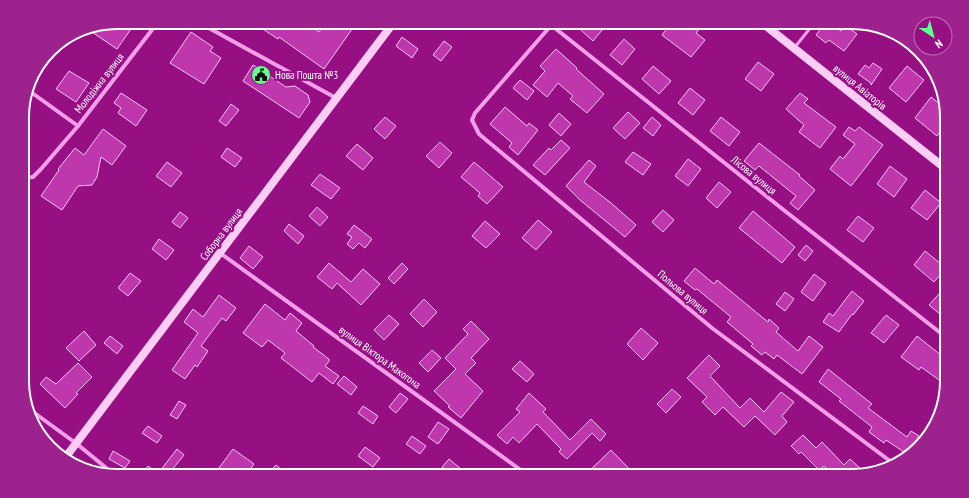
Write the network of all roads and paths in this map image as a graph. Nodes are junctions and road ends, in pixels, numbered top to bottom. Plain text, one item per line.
1 (153, 29) edge
2 (211, 29) edge
3 (389, 29) edge
4 (547, 29) edge
5 (559, 29) edge
6 (770, 29) edge
7 (809, 29) edge
8 (794, 48) junction
9 (32, 93) edge
10 (337, 98) junction
11 (78, 126) junction
12 (940, 164) edge
13 (29, 177) edge
14 (220, 253) junction
15 (940, 332) edge
16 (36, 414) edge
17 (77, 444) junction
18 (68, 454) edge
19 (889, 461) edge
20 (106, 468) edge
21 (519, 469) edge

1 - 11 street, Молодіжна вулиця
2 - 10 street
3 - 10 main road, Соборна вулиця
4 - 19 street, Польова вулиця
5 - 15 street, Лісова вулиця
6 - 8 main road, вулиця Авіаторів
7 - 8 lane
8 - 12 main road, вулиця Авіаторів
9 - 11 street, Молодіжна вулиця
10 - 14 main road, Соборна вулиця
11 - 13 street
14 - 17 main road, Соборна вулиця
14 - 21 street, вулиця Віктора Макогона
16 - 17 street
17 - 18 main road, Соборна вулиця
17 - 20 street

